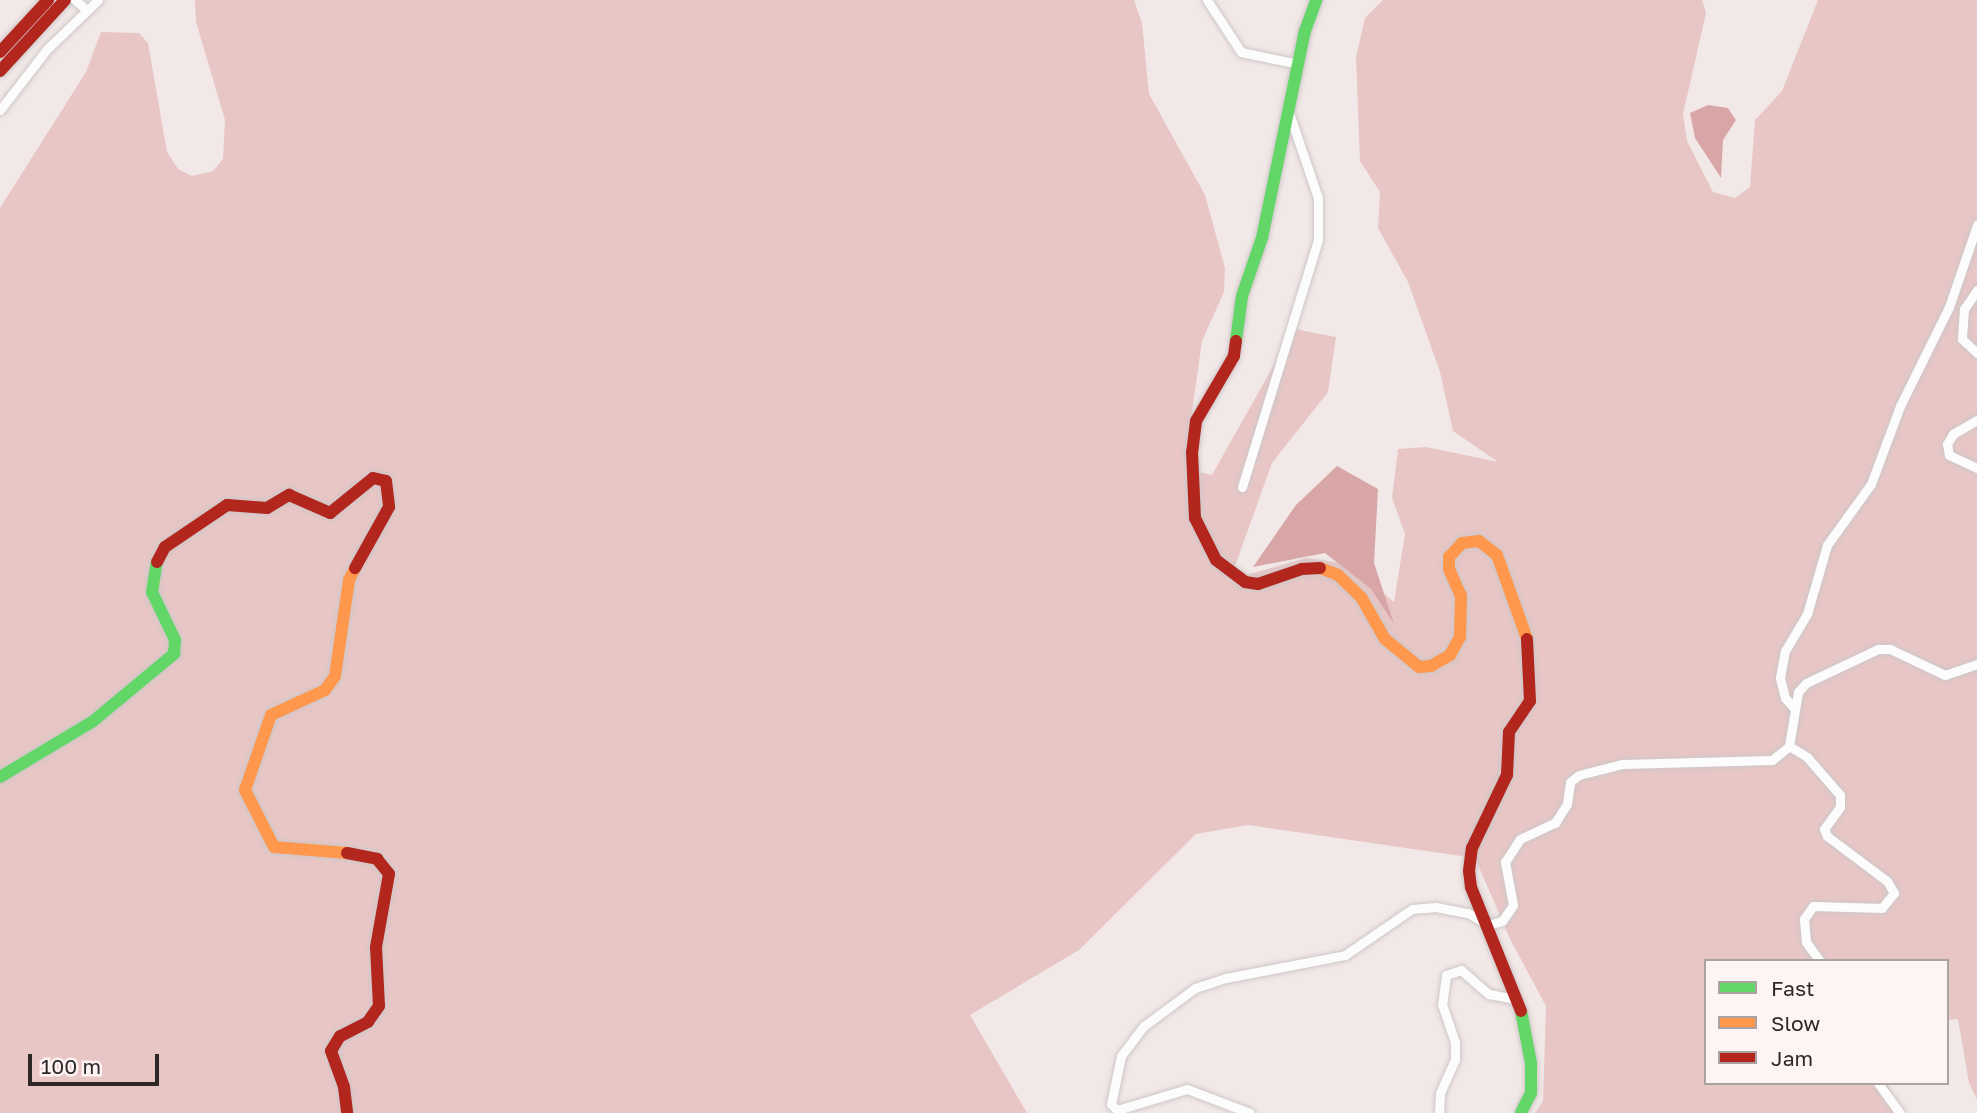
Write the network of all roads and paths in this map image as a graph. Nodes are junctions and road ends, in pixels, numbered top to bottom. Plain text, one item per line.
1 (48, 0) edge
2 (65, 0) edge
3 (98, 0) edge
4 (1207, 0) edge
5 (1316, 0) edge
6 (81, 5) edge
7 (0, 52) edge
8 (1298, 64) junction
9 (0, 71) edge
10 (0, 110) edge
11 (1289, 112) junction
12 (1977, 225) edge
13 (1977, 290) edge
14 (1977, 353) edge
15 (1977, 420) edge
16 (1977, 468) edge
17 (1242, 487) dead end
18 (1977, 664) edge
19 (1794, 708) junction
20 (1789, 746) junction
21 (0, 777) edge
22 (1488, 925) junction
23 (1819, 959) edge
24 (1514, 999) junction
25 (1879, 1085) edge
26 (347, 1113) edge
27 (1250, 1113) edge
28 (1439, 1113) edge
29 (1521, 1113) edge
30 (1899, 1113) edge

1 - 7 main road
2 - 9 main road
3 - 6 street
4 - 8 street
5 - 8 main road
6 - 10 street
8 - 11 main road
11 - 17 street
11 - 22 main road
12 - 19 street
13 - 14 street
15 - 16 street
18 - 19 street
19 - 20 street
20 - 22 street
20 - 23 street
21 - 26 main road
22 - 24 main road
22 - 27 street
24 - 28 street
24 - 29 main road
25 - 30 street

